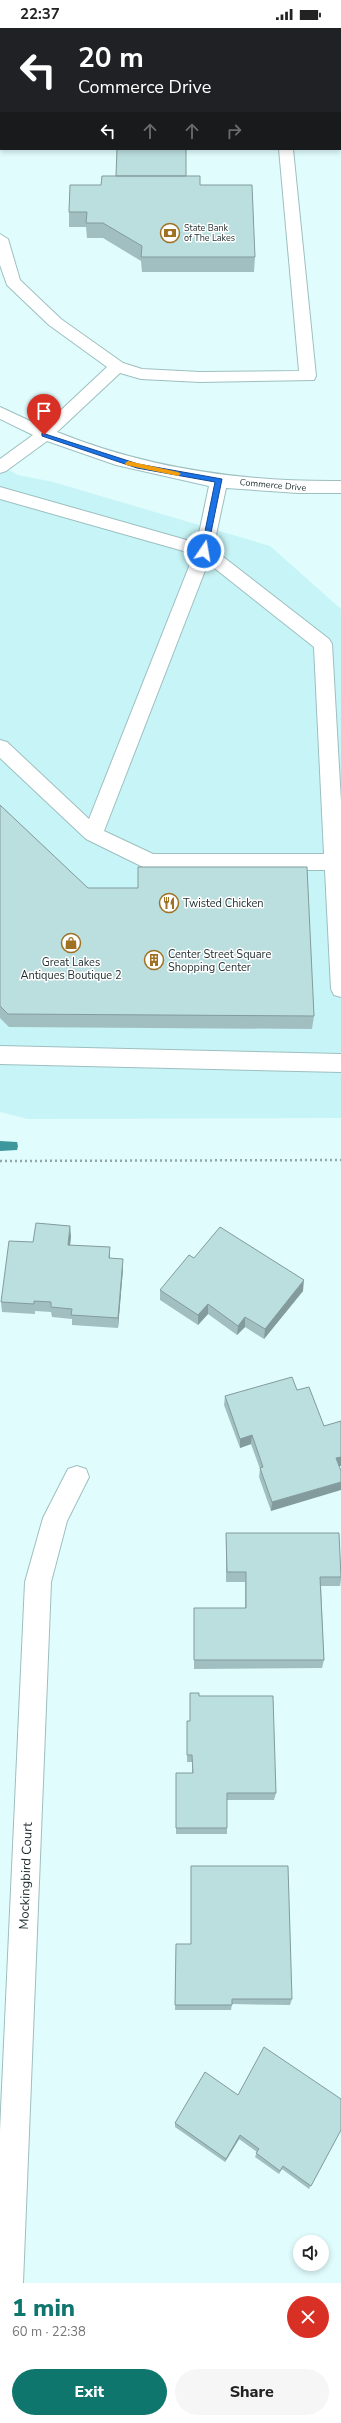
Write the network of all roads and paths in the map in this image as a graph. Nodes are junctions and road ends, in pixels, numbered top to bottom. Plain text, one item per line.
1 (286, 150) edge
2 (0, 239) edge
3 (117, 367) junction
4 (0, 412) edge
5 (44, 435) junction
6 (0, 467) edge
7 (219, 480) junction
8 (341, 487) edge
9 (0, 493) edge
10 (204, 551) junction
11 (0, 747) edge
12 (94, 834) junction
13 (334, 862) junction
14 (341, 989) edge
15 (0, 1055) edge
16 (341, 1063) edge
17 (341, 1160) edge
18 (0, 1161) edge
19 (77, 1477) dead end
20 (8, 2283) edge

1 - 3 street
2 - 3 street
3 - 5 street
4 - 5 street, Commerce Drive
5 - 6 street
5 - 7 street, Commerce Drive
7 - 8 street, Commerce Drive
7 - 10 street
9 - 10 street
10 - 12 street
10 - 13 street
11 - 12 street
12 - 13 street
13 - 14 street
15 - 16 street
17 - 18 path
19 - 20 street, Mockingbird Court

